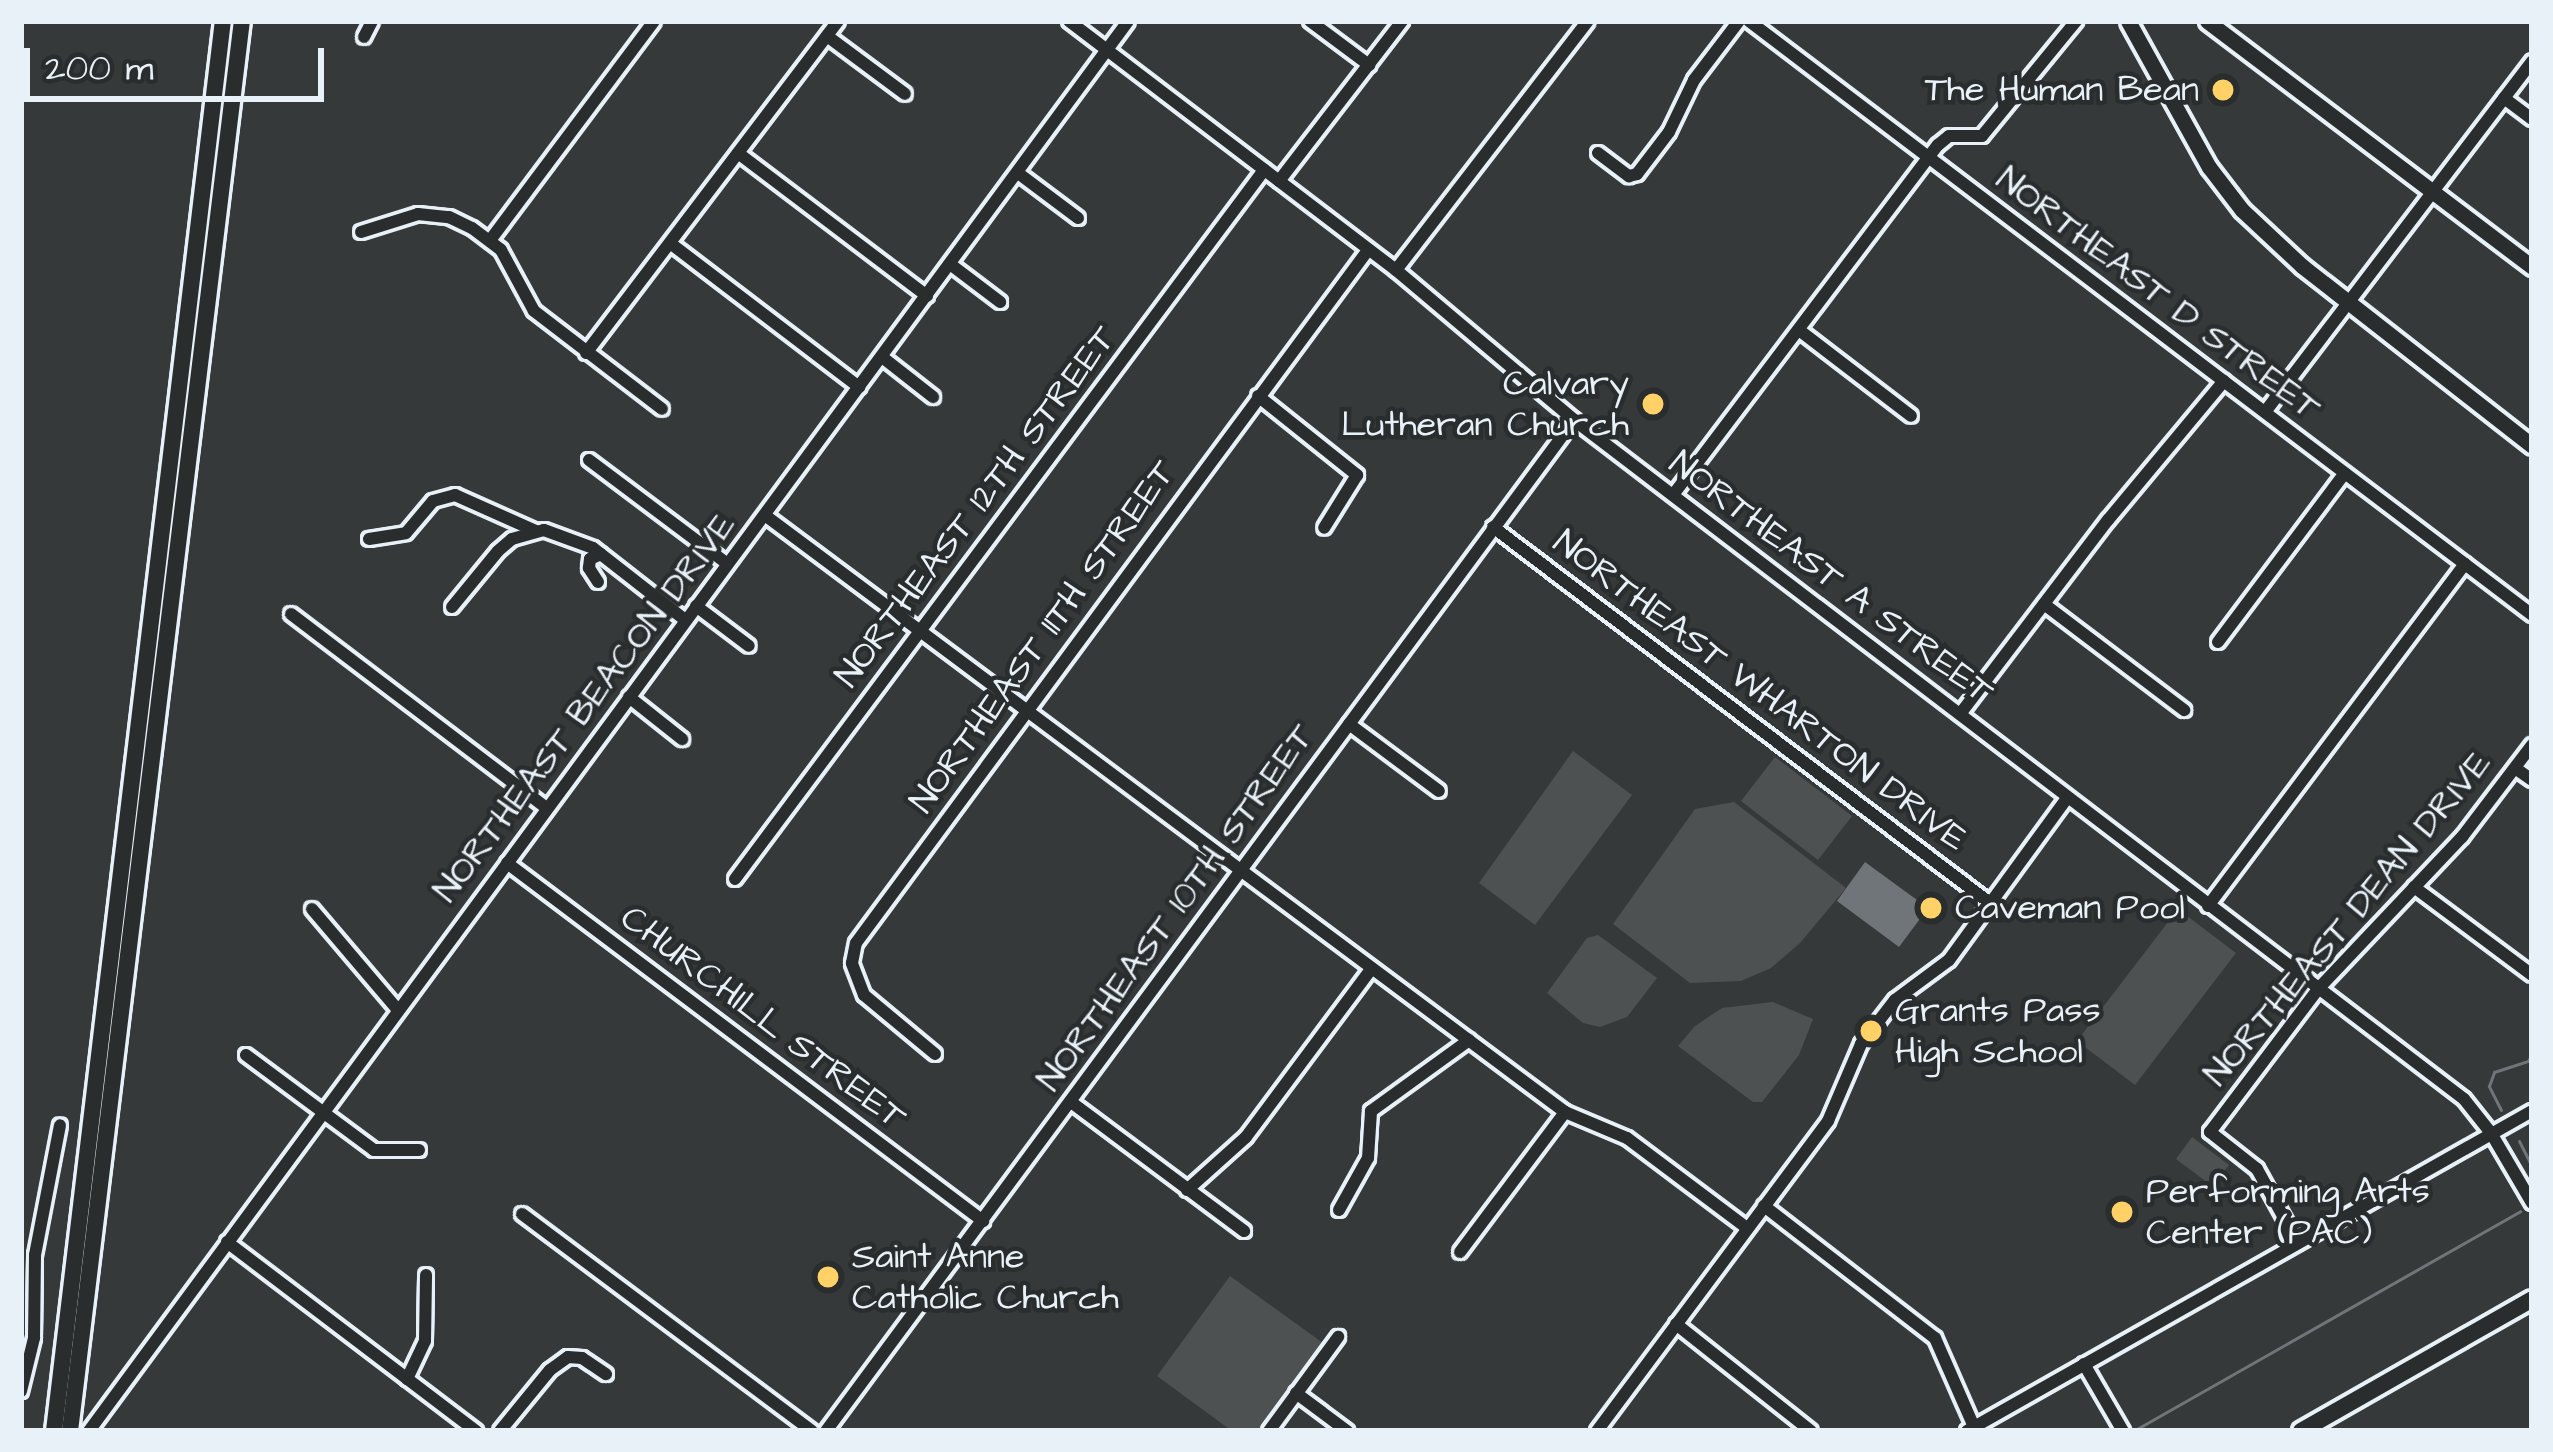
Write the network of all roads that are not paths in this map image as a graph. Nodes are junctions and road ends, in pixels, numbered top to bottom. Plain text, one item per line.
1 (223, 21) edge
2 (242, 21) edge
3 (372, 21) edge
4 (654, 21) edge
5 (838, 21) edge
6 (1069, 21) edge
7 (1128, 21) edge
8 (1310, 21) edge
9 (1402, 21) edge
10 (1588, 21) edge
11 (1739, 21) edge
12 (1749, 21) edge
13 (2076, 21) edge
14 (2128, 21) edge
15 (2207, 21) edge
16 (827, 36) junction
17 (364, 37) dead end
18 (1107, 50) junction
19 (2532, 61) edge
20 (1369, 65) junction
21 (905, 94) dead end
22 (2504, 98) junction
23 (2532, 119) edge
24 (738, 153) junction
25 (1598, 153) dead end
26 (1928, 158) junction
27 (1264, 170) junction
28 (1018, 172) junction
29 (1279, 181) junction
30 (2433, 192) junction
31 (1078, 218) dead end
32 (361, 232) dead end
33 (491, 239) junction
34 (670, 243) junction
35 (1368, 250) junction
36 (950, 264) junction
37 (2532, 267) edge
38 (1396, 270) junction
39 (927, 296) junction
40 (1000, 302) dead end
41 (2348, 303) junction
42 (1798, 329) junction
43 (586, 353) junction
44 (882, 357) junction
45 (2224, 381) junction
46 (859, 387) junction
47 (1258, 396) junction
48 (933, 397) dead end
49 (662, 409) dead end
50 (2265, 412) junction
51 (1911, 416) dead end
52 (1574, 420) junction
53 (2532, 446) edge
54 (589, 460) dead end
55 (2344, 473) junction
56 (1673, 495) junction
57 (766, 516) junction
58 (1493, 527) junction
59 (1324, 528) dead end
60 (537, 532) junction
61 (369, 539) dead end
62 (601, 554) junction
63 (725, 562) junction
64 (2465, 564) junction
65 (598, 582) dead end
66 (2044, 604) junction
67 (695, 606) junction
68 (452, 607) dead end
69 (291, 614) dead end
70 (2532, 615) edge
71 (686, 620) junction
72 (922, 631) junction
73 (2218, 642) dead end
74 (749, 646) dead end
75 (628, 697) junction
76 (1028, 710) junction
77 (2184, 710) dead end
78 (1960, 714) junction
79 (1349, 724) junction
80 (682, 739) dead end
81 (2532, 745) edge
82 (2515, 768) junction
83 (2532, 780) edge
84 (1439, 791) dead end
85 (2067, 798) junction
86 (547, 808) junction
87 (506, 863) junction
88 (1240, 870) junction
89 (735, 879) dead end
90 (2414, 887) junction
91 (1990, 902) junction
92 (2208, 905) junction
93 (312, 909) dead end
94 (1372, 969) junction
95 (2532, 975) edge
96 (2319, 988) junction
97 (397, 1009) junction
98 (1469, 1040) junction
99 (935, 1054) dead end
100 (245, 1055) dead end
101 (1071, 1102) junction
102 (321, 1111) junction
103 (2532, 1111) edge
104 (1565, 1112) junction
105 (60, 1125) dead end
106 (2492, 1133) junction
107 (418, 1150) dead end
108 (1187, 1190) junction
109 (2532, 1203) edge
110 (1764, 1206) junction
111 (1339, 1210) dead end
112 (522, 1214) dead end
113 (983, 1221) junction
114 (1748, 1228) junction
115 (1244, 1231) dead end
116 (227, 1242) junction
117 (2298, 1243) junction
118 (1460, 1252) dead end
119 (426, 1275) dead end
120 (2532, 1299) edge
121 (1676, 1324) junction
122 (1338, 1337) dead end
123 (2084, 1364) junction
124 (606, 1374) dead end
125 (407, 1379) junction
126 (21, 1391) edge
127 (1296, 1393) junction
128 (60, 1428) edge
129 (1970, 1429) edge
130 (88, 1431) edge
131 (476, 1431) edge
132 (500, 1431) edge
133 (812, 1431) edge
134 (826, 1431) edge
135 (1269, 1431) edge
136 (1347, 1431) edge
137 (1597, 1431) edge
138 (1811, 1431) edge
139 (2122, 1431) edge
140 (2301, 1431) edge

1 - 128 highway
2 - 128 highway
3 - 17 street
4 - 33 street
5 - 16 street
6 - 18 street, NORTHEAST A STREET
7 - 18 street, NORTHEAST BEACON DRIVE
8 - 20 street
9 - 20 street
10 - 38 street
11 - 25 street
12 - 26 street, NORTHEAST D STREET
13 - 26 street
14 - 41 main road
15 - 30 main road
16 - 21 street
16 - 24 street
18 - 27 street, NORTHEAST A STREET
18 - 28 street, NORTHEAST BEACON DRIVE
19 - 22 street
20 - 29 street
22 - 23 street
22 - 30 street
24 - 34 street
24 - 39 street
26 - 42 street
26 - 45 street, NORTHEAST D STREET
27 - 29 street, NORTHEAST A STREET
27 - 72 street, NORTHEAST 12TH STREET
28 - 31 street
28 - 36 street, NORTHEAST BEACON DRIVE
29 - 35 street, NORTHEAST A STREET
30 - 37 main road
30 - 41 street
32 - 33 street
33 - 43 street
34 - 43 street
34 - 46 street
35 - 38 street, NORTHEAST A STREET
35 - 47 street, NORTHEAST 11TH STREET
36 - 39 street, NORTHEAST BEACON DRIVE
36 - 40 street
38 - 52 street, NORTHEAST A STREET
39 - 44 street, NORTHEAST BEACON DRIVE
41 - 50 street
41 - 53 main road
42 - 51 street
42 - 56 street
43 - 49 street
44 - 46 street, NORTHEAST BEACON DRIVE
44 - 48 street
45 - 50 street, NORTHEAST D STREET
45 - 66 street
46 - 57 street, NORTHEAST BEACON DRIVE
47 - 59 street
47 - 76 street, NORTHEAST 11TH STREET
50 - 55 street, NORTHEAST D STREET
52 - 56 street, NORTHEAST A STREET
52 - 58 street, NORTHEAST 10TH STREET
54 - 63 street
55 - 64 street, NORTHEAST D STREET
55 - 73 street
56 - 78 street, NORTHEAST A STREET
57 - 63 street, NORTHEAST BEACON DRIVE
57 - 72 street
58 - 79 street, NORTHEAST 10TH STREET
58 - 91 street, NORTHEAST WHARTON DRIVE
60 - 61 street
60 - 62 street
60 - 68 street
62 - 65 street
62 - 71 street
63 - 67 street, NORTHEAST BEACON DRIVE
64 - 70 street, NORTHEAST D STREET
64 - 92 street
66 - 77 street
66 - 78 street
67 - 71 street, NORTHEAST BEACON DRIVE
67 - 74 street
69 - 86 street
71 - 75 street, NORTHEAST BEACON DRIVE
72 - 76 street
72 - 89 street, NORTHEAST 12TH STREET
75 - 80 street
75 - 86 street, NORTHEAST BEACON DRIVE
76 - 88 street
76 - 99 street, NORTHEAST 11TH STREET
78 - 85 street, NORTHEAST A STREET
79 - 84 street
79 - 88 street, NORTHEAST 10TH STREET
81 - 82 street, NORTHEAST DEAN DRIVE
82 - 83 street
82 - 90 street, NORTHEAST DEAN DRIVE
85 - 91 street
85 - 92 street, NORTHEAST A STREET
86 - 87 street, NORTHEAST BEACON DRIVE
87 - 97 street, NORTHEAST BEACON DRIVE
87 - 113 street, CHURCHILL STREET
88 - 94 street
88 - 101 street, NORTHEAST 10TH STREET
90 - 95 street
90 - 96 street, NORTHEAST DEAN DRIVE
91 - 110 street
92 - 96 street, NORTHEAST A STREET
93 - 97 street
94 - 98 street
94 - 108 street
96 - 106 street, NORTHEAST A STREET
96 - 117 street, NORTHEAST DEAN DRIVE
97 - 102 street, NORTHEAST BEACON DRIVE
98 - 104 street
98 - 111 street
100 - 102 street
101 - 108 street
101 - 113 street, NORTHEAST 10TH STREET
102 - 107 street
102 - 116 street, NORTHEAST BEACON DRIVE
103 - 106 street
104 - 114 street
104 - 118 street
105 - 126 street
106 - 109 street, NORTHEAST A STREET
106 - 117 street
108 - 115 street
110 - 114 street
110 - 129 street
112 - 133 street
113 - 134 street, NORTHEAST 10TH STREET
114 - 121 street
116 - 125 street
116 - 130 street, NORTHEAST BEACON DRIVE
117 - 123 street
119 - 125 street
120 - 140 highway
121 - 137 street
121 - 138 street
122 - 127 street
123 - 129 street
123 - 139 street
124 - 132 street
125 - 131 street
127 - 135 street
127 - 136 street

